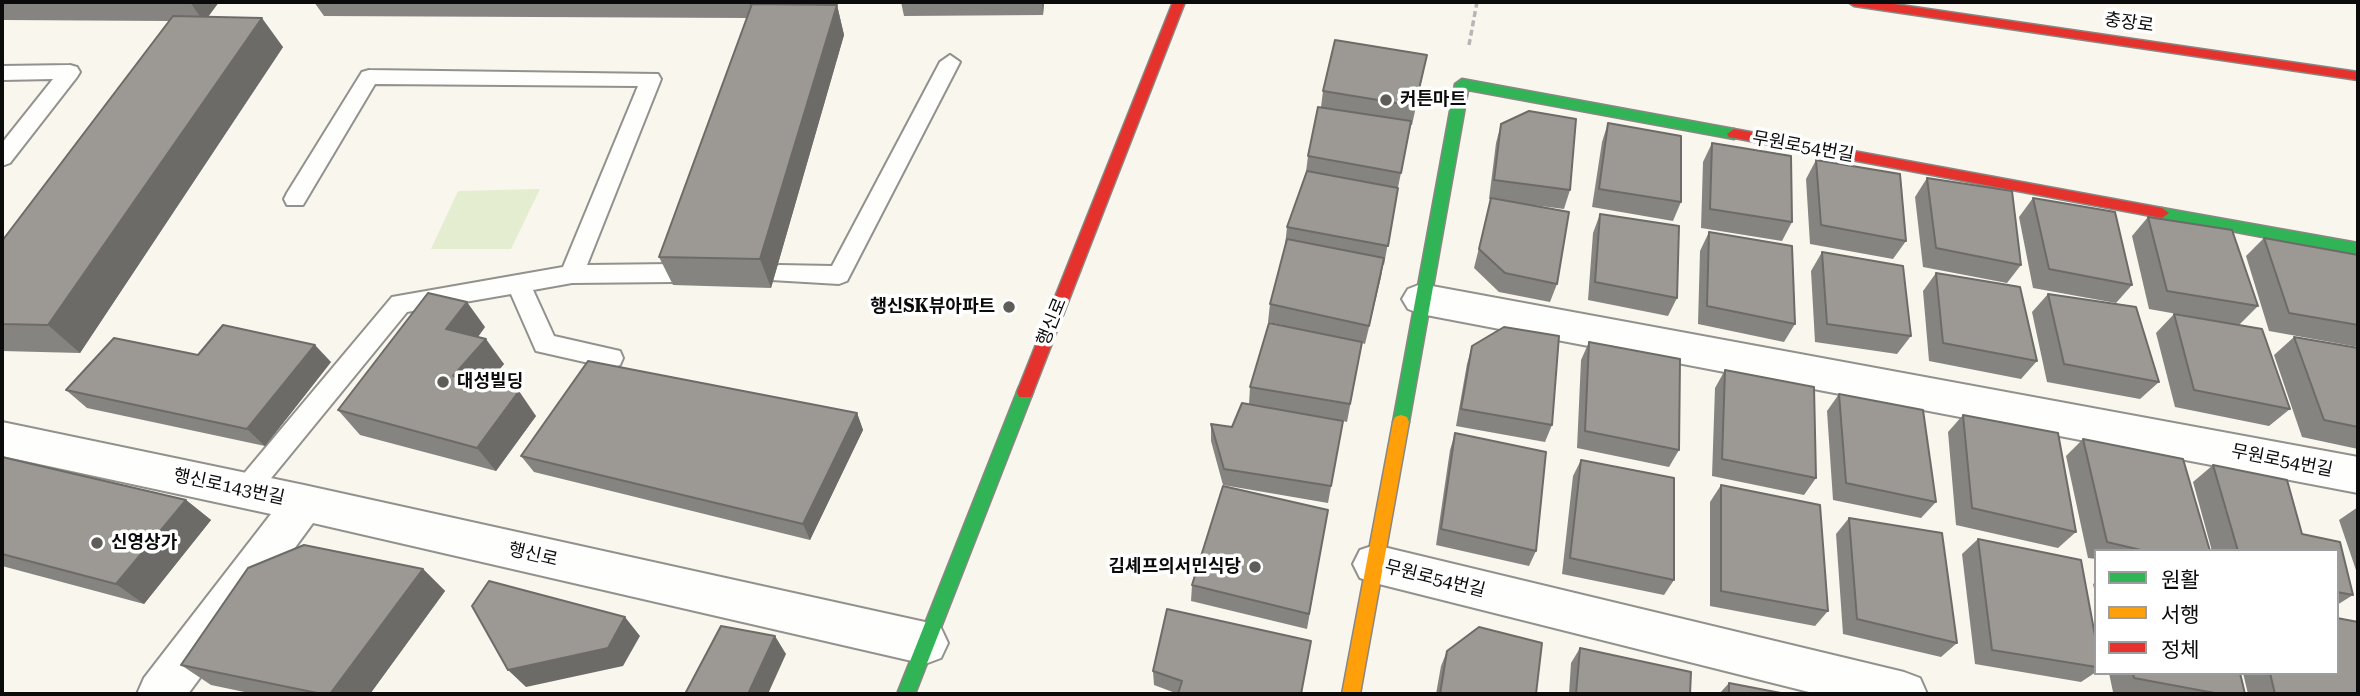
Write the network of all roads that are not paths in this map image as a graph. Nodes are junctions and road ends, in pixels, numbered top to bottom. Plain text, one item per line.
1 (1179, 2) edge
2 (1853, 2) edge
3 (950, 62) dead end
4 (2, 73) edge
5 (2358, 76) edge
6 (2, 158) edge
7 (295, 199) dead end
8 (2358, 249) edge
9 (673, 273) edge
10 (572, 274) junction
11 (779, 274) dead end
12 (518, 284) junction
13 (1421, 299) junction
14 (611, 358) dead end
15 (2, 439) edge
16 (2358, 475) edge
17 (246, 491) junction
18 (304, 503) junction
19 (1374, 564) junction
20 (925, 643) junction
21 (160, 694) edge
22 (906, 694) edge
23 (1350, 694) edge
24 (1904, 694) edge

1 - 20 street, 행신로
2 - 5 street, 충장로
3 - 11 lane
4 - 6 lane
7 - 10 lane
8 - 13 street, 무원로54번길
9 - 10 lane
10 - 12 lane
12 - 14 lane
12 - 17 lane
13 - 16 street, 무원로54번길
13 - 19 street, 무원로54번길
15 - 17 street, 행신로143번길
17 - 18 street, 행신로143번길
18 - 20 street, 행신로
18 - 21 street, 행신로143번길
19 - 23 street, 무원로54번길
19 - 24 street, 무원로54번길
20 - 22 street, 행신로

